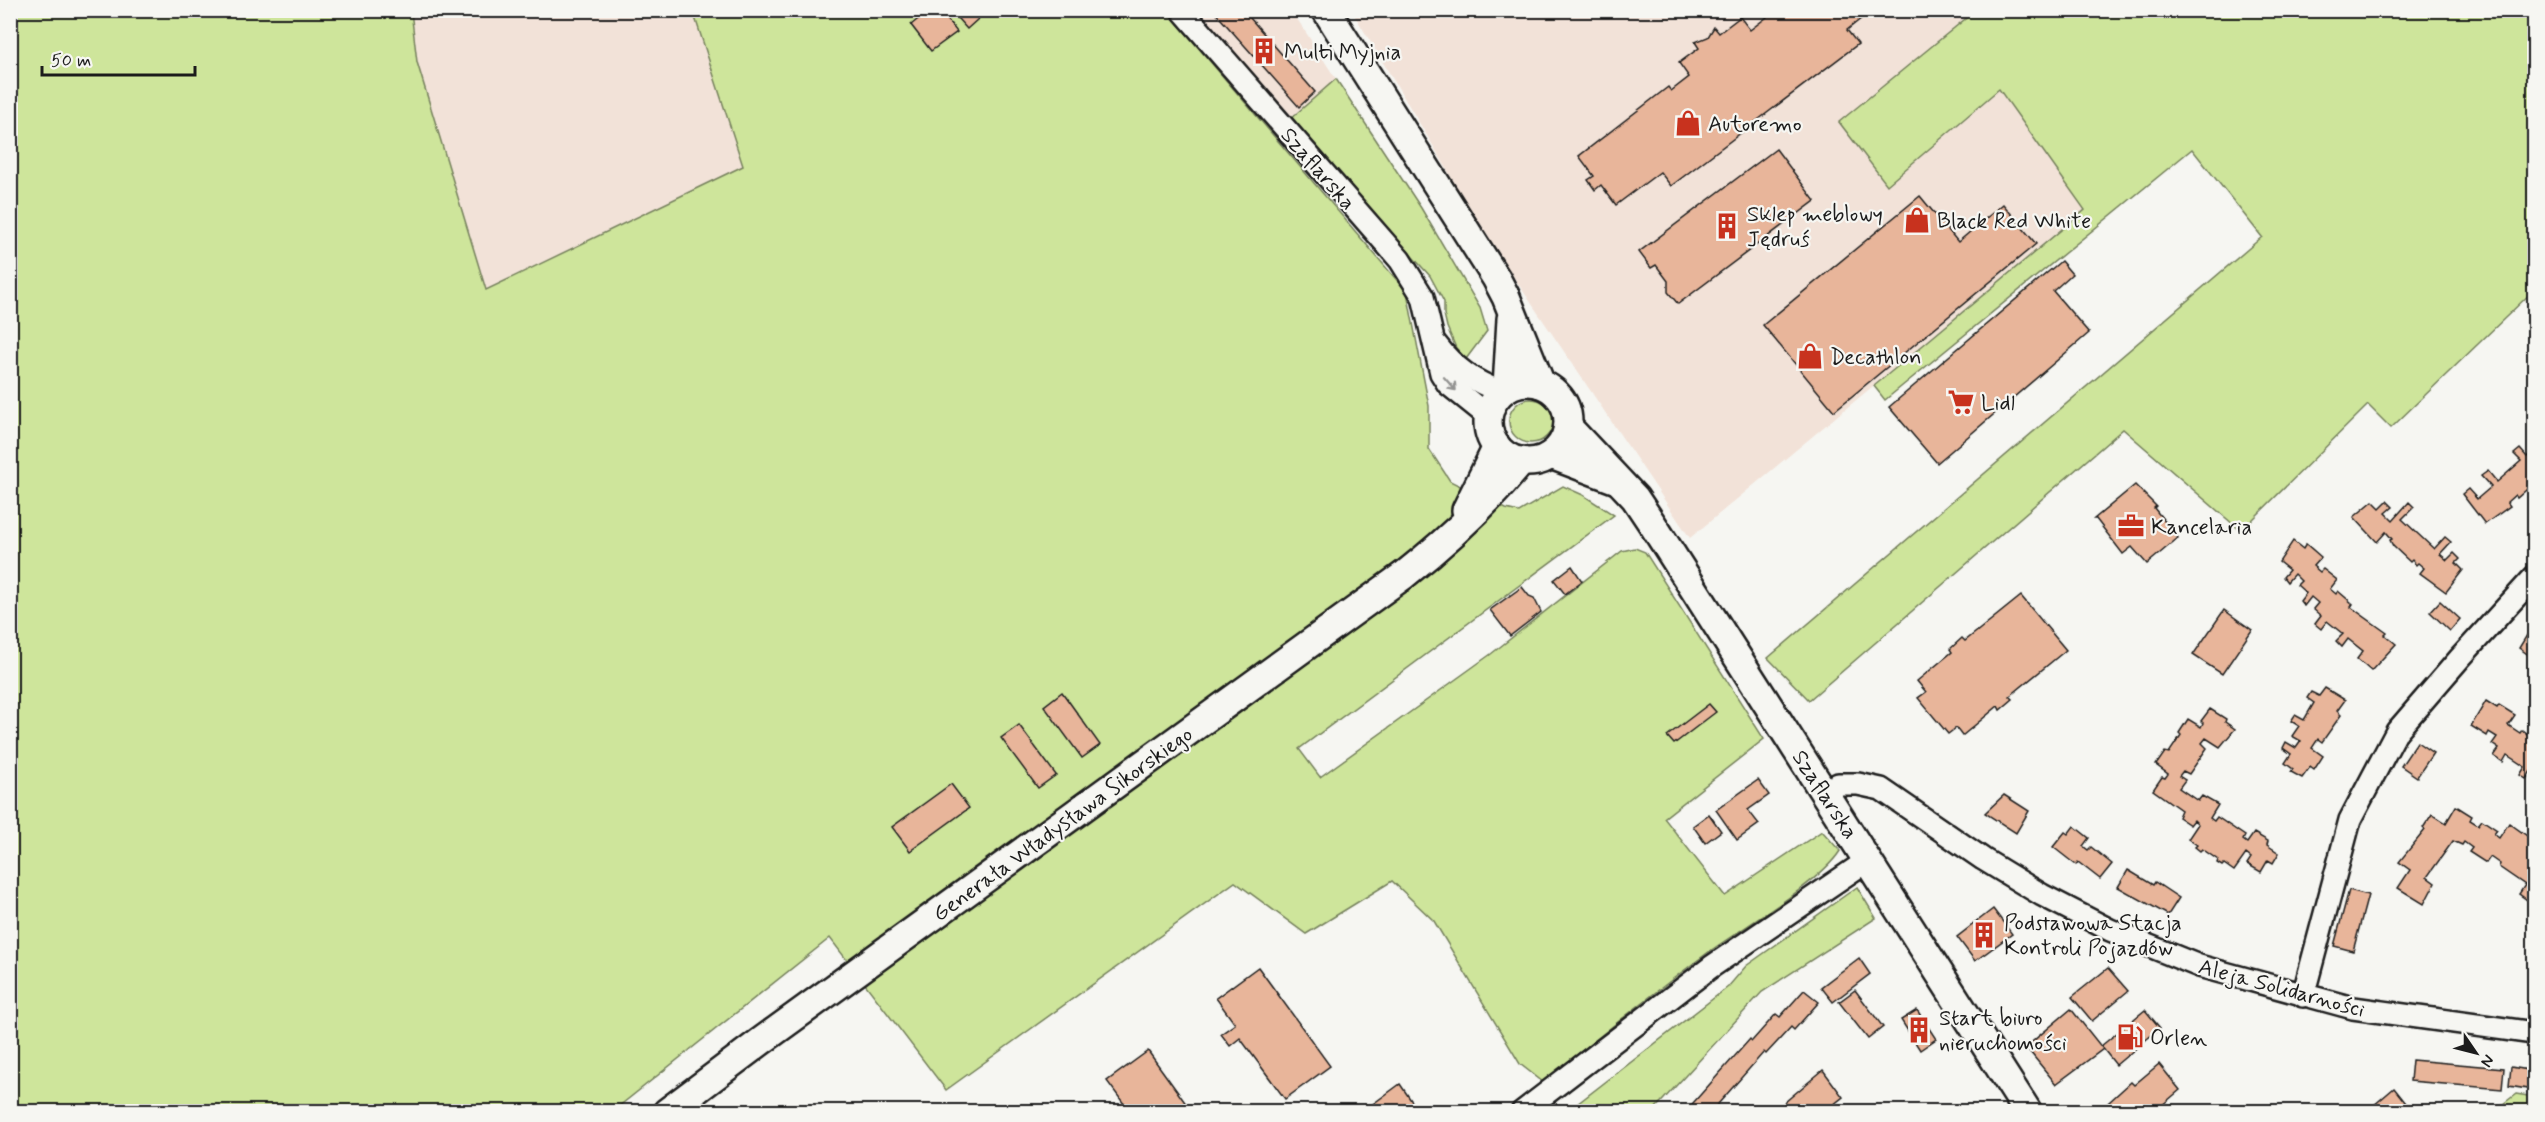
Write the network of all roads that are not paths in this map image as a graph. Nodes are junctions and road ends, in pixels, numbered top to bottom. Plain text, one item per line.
1 (1182, 10) edge
2 (1326, 10) edge
3 (1512, 312) junction
4 (1432, 339) junction
5 (1541, 384) junction
6 (1504, 390) junction
7 (1489, 417) junction
8 (1568, 427) junction
9 (1497, 447) junction
10 (1551, 455) junction
11 (1522, 462) junction
12 (1618, 481) junction
13 (1455, 533) junction
14 (2535, 577) edge
15 (1825, 792) junction
16 (1868, 860) junction
17 (2303, 996) junction
18 (2535, 1033) edge
19 (667, 1112) edge
20 (1522, 1112) edge
21 (2028, 1112) edge

1 - 4 street, Szaflarska
2 - 3 street
3 - 5 street
3 - 6 street
4 - 6 street, Szaflarska
4 -> 7 street, Szaflarska
5 - 6 street
5 - 8 street
6 - 7 street
7 - 9 street
8 - 10 street
8 - 12 street, Szaflarska
9 - 11 street
9 - 13 street, Generała Władysława Sikorskiego
10 - 11 street
10 - 12 street, Szaflarska
11 - 13 street, Generała Władysława Sikorskiego
12 - 15 street, Szaflarska
13 - 19 street, Generała Władysława Sikorskiego
14 - 17 street
15 - 16 street, Szaflarska
15 - 17 street, Aleja Solidarności
16 - 20 street
16 - 21 street, Szaflarska
17 - 18 street, Aleja Solidarności

